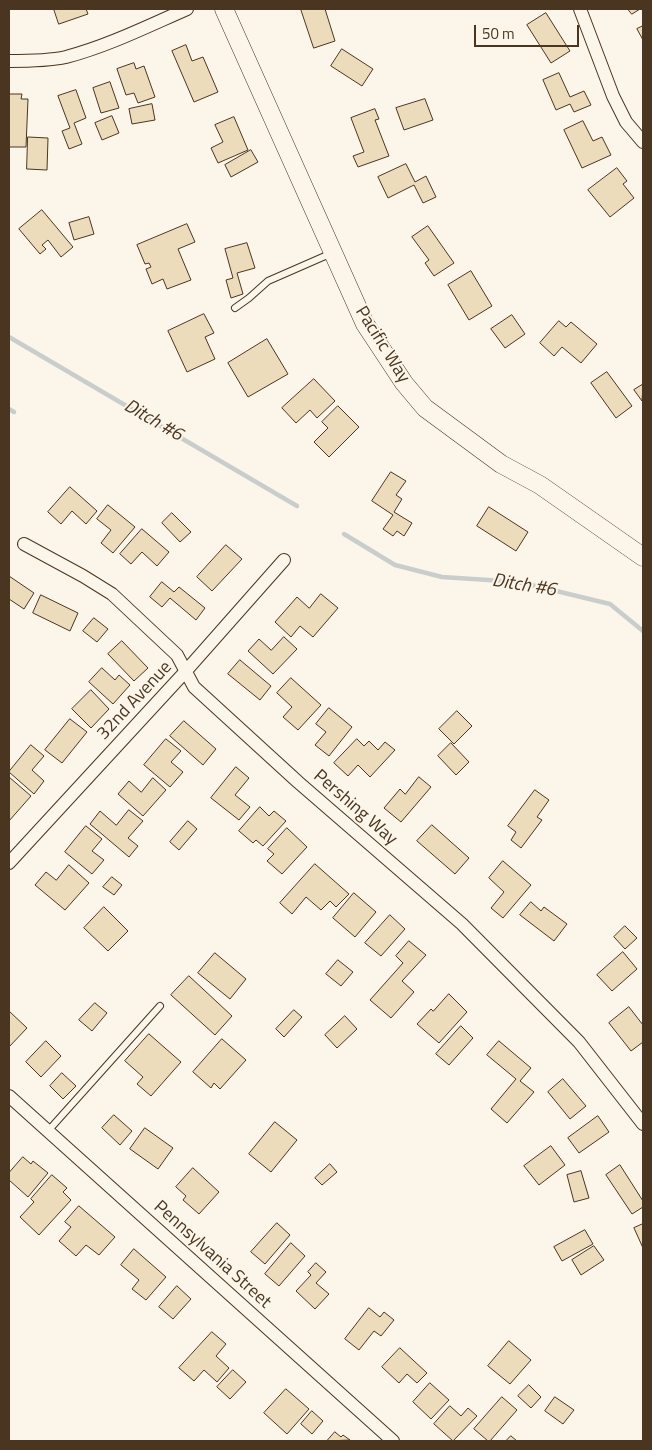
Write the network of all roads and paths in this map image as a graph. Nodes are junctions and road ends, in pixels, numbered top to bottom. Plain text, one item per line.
1 (187, 9) edge
2 (224, 9) edge
3 (580, 9) edge
4 (9, 61) edge
5 (643, 142) edge
6 (333, 252) junction
7 (235, 308) dead end
8 (24, 544) dead end
9 (643, 557) edge
10 (284, 560) dead end
11 (185, 672) junction
12 (9, 863) edge
13 (160, 1006) dead end
14 (9, 1096) edge
15 (643, 1124) edge
16 (48, 1131) junction
17 (392, 1441) edge

1 - 4 street
2 - 6 main road, Pacific Way
3 - 5 street
6 - 7 lane
6 - 9 main road, Pacific Way
8 - 11 street, Pershing Way
10 - 11 street, 32nd Avenue
11 - 12 street, 32nd Avenue
11 - 15 street, Pershing Way
13 - 16 lane
14 - 16 street, Pennsylvania Street
16 - 17 street, Pennsylvania Street

